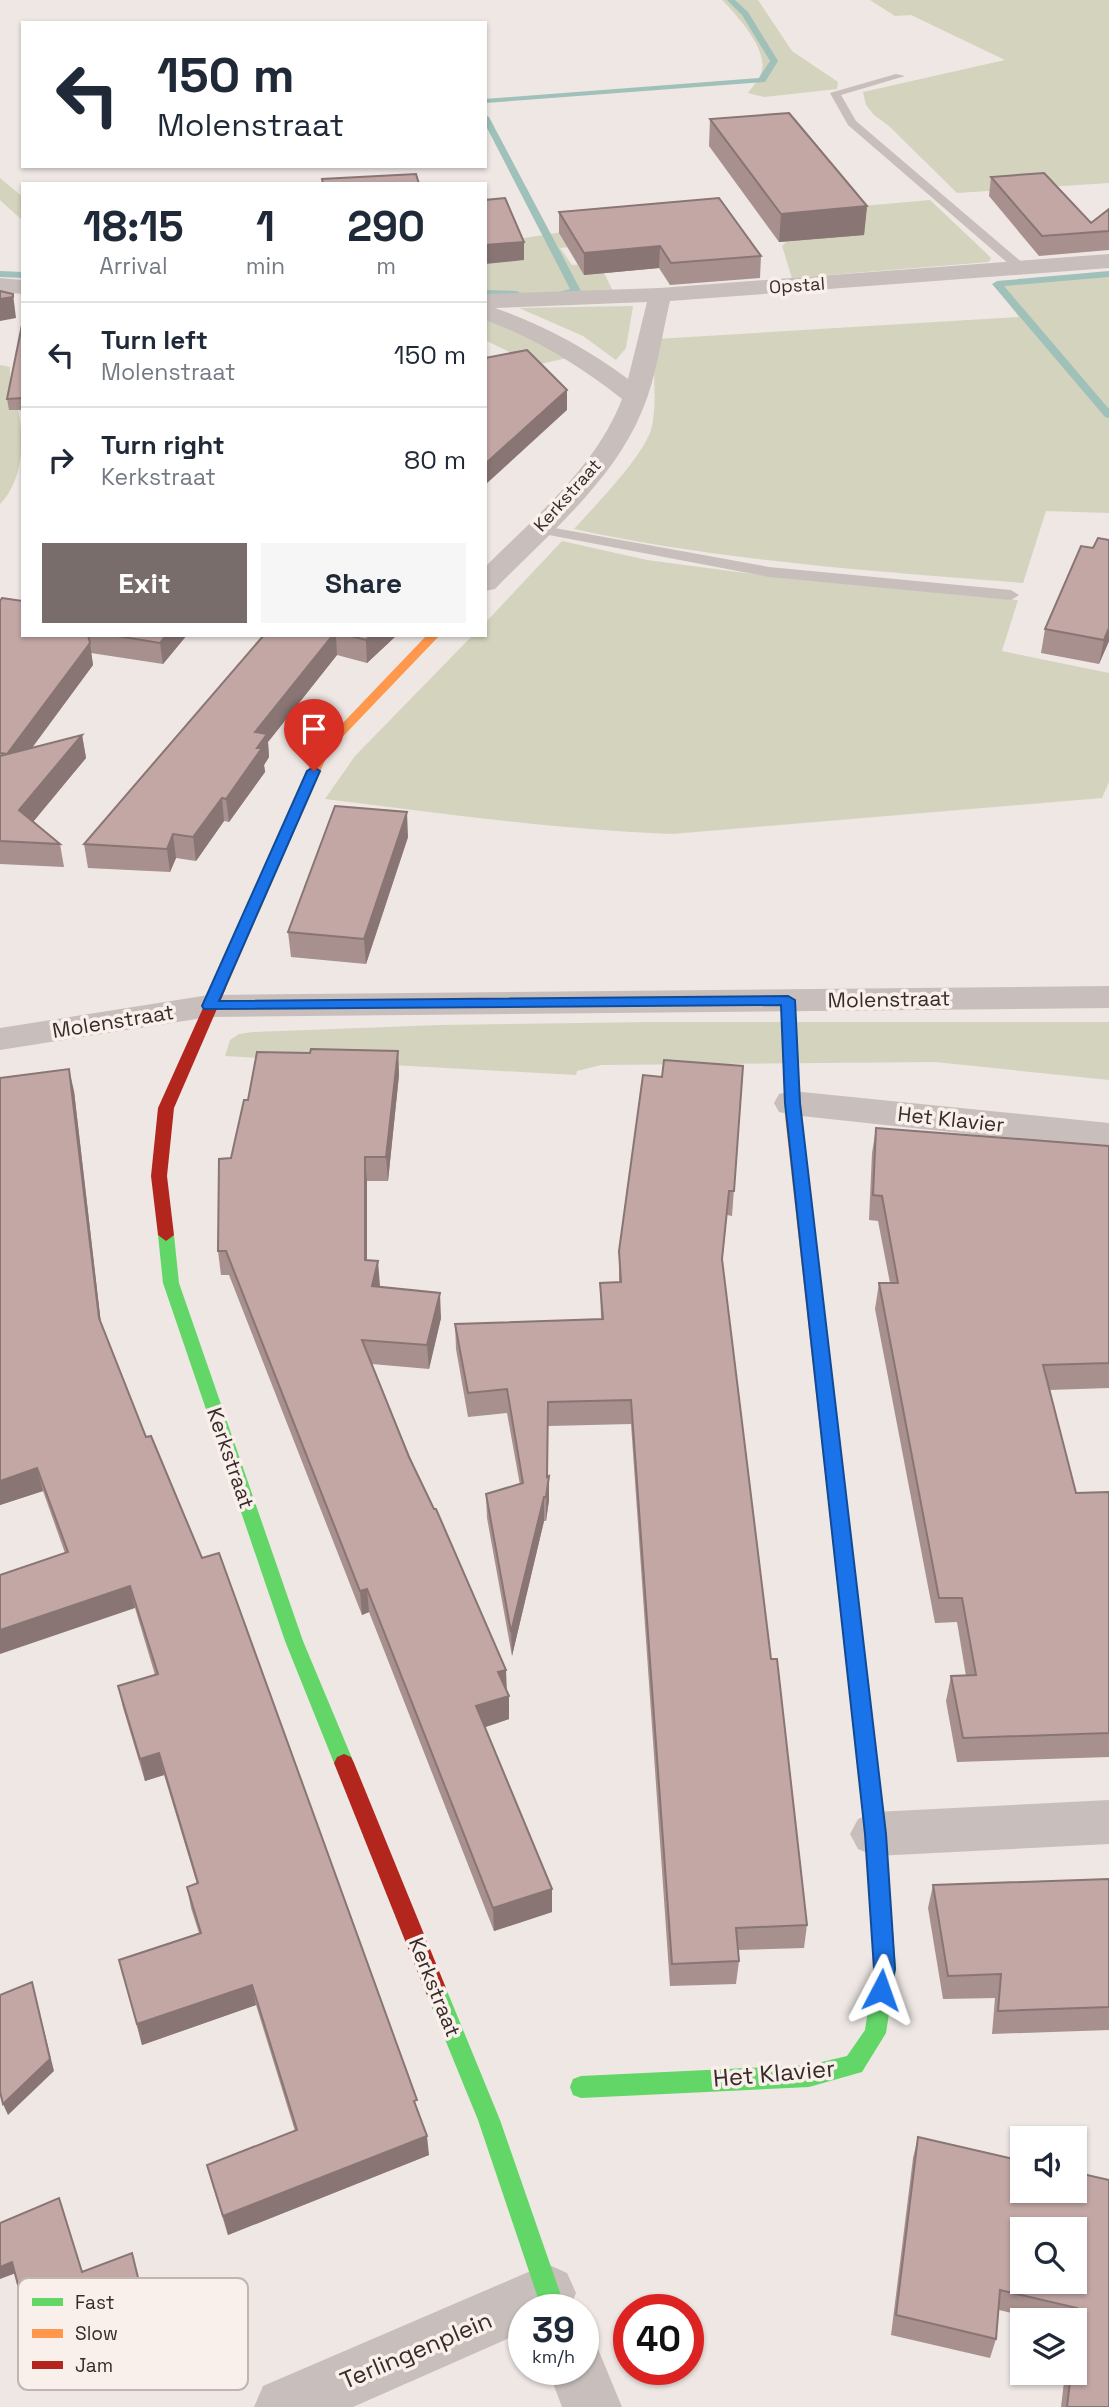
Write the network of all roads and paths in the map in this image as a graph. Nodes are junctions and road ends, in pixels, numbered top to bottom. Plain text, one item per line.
1 (900, 76) dead end
2 (1109, 261) edge
3 (1021, 268) junction
4 (0, 285) edge
5 (21, 287) edge
6 (660, 295) junction
7 (487, 301) edge
8 (487, 313) edge
9 (634, 396) junction
10 (538, 529) junction
11 (487, 581) edge
12 (1011, 595) dead end
13 (433, 637) edge
14 (1109, 997) edge
15 (788, 1000) junction
16 (209, 1006) junction
17 (0, 1039) edge
18 (792, 1103) junction
19 (1109, 1136) edge
20 (1109, 1822) edge
21 (876, 1834) junction
22 (581, 2087) dead end
23 (547, 2294) edge
24 (508, 2319) edge
25 (583, 2385) edge
26 (284, 2407) edge
27 (592, 2407) edge

1 - 3 lane
2 - 3 street, Opstal
3 - 6 street, Opstal
4 - 5 street
6 - 7 street, Opstal
6 - 9 street, Kerkstraat
8 - 9 street
9 - 10 street, Kerkstraat
10 - 11 street, Kerkstraat
10 - 12 lane
13 - 16 street, Kerkstraat
14 - 15 street, Molenstraat
15 - 16 street, Molenstraat
15 - 18 street, Het Klavier
16 - 17 street, Molenstraat
16 - 23 street, Kerkstraat
18 - 19 street, Het Klavier
18 - 21 street, Het Klavier
20 - 21 street
21 - 22 street, Het Klavier
24 - 26 street, Terlingenplein
25 - 27 street

